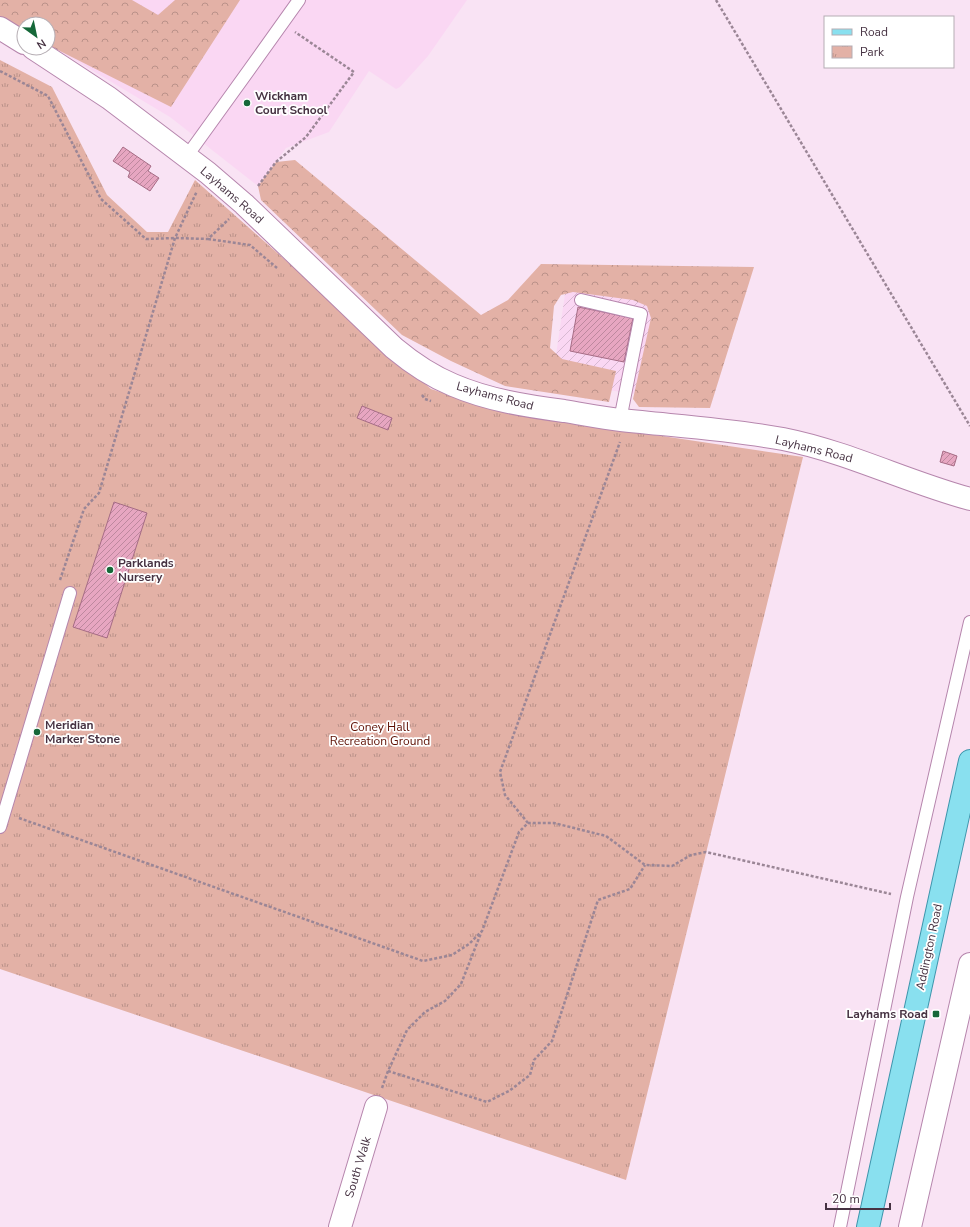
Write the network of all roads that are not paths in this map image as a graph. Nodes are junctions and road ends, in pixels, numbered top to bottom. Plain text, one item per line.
1 (299, 0) edge
2 (0, 28) edge
3 (16, 38) edge
4 (45, 56) edge
5 (187, 156) junction
6 (581, 300) dead end
7 (620, 420) junction
8 (970, 499) edge
9 (70, 593) road end
10 (970, 622) edge
11 (970, 761) edge
12 (0, 827) edge
13 (970, 964) edge
14 (376, 1107) road end
15 (340, 1227) edge
16 (840, 1227) edge
17 (868, 1227) edge
18 (910, 1227) edge

1 - 5 lane
2 - 3 street
4 - 5 street, Layhams Road
5 - 7 street, Layhams Road
6 - 7 lane
7 - 8 street, Layhams Road
9 - 12 lane
10 - 16 lane
11 - 17 main road, Addington Road
13 - 18 street
14 - 15 street, South Walk

